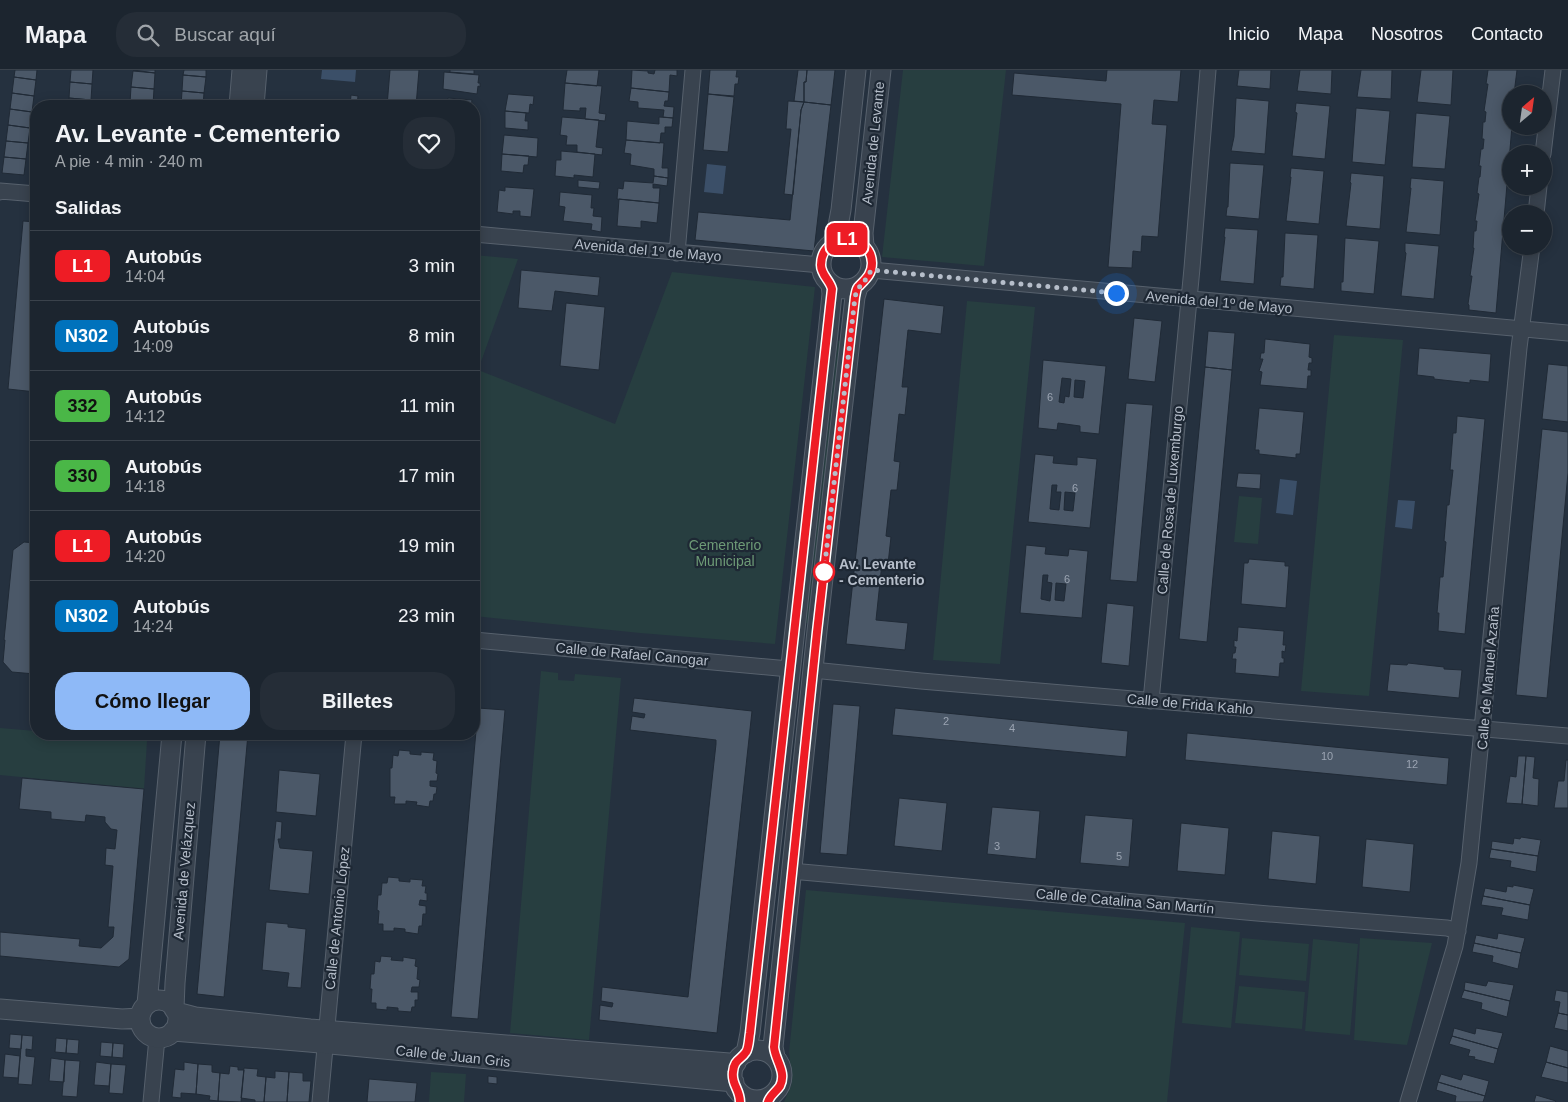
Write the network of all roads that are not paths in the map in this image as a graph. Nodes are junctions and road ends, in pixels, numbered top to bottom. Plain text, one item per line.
1 (242, 70) edge
2 (257, 70) edge
3 (693, 70) edge
4 (856, 70) edge
5 (881, 70) edge
6 (1208, 70) edge
7 (1553, 70) edge
8 (240, 100) edge
9 (254, 100) edge
10 (1544, 145) edge
11 (0, 191) edge
12 (30, 194) edge
13 (480, 235) edge
14 (832, 244) junction
15 (864, 246) junction
16 (677, 252) junction
17 (1531, 255) edge
18 (821, 265) junction
19 (871, 270) junction
20 (831, 284) junction
21 (858, 286) junction
22 (1189, 299) junction
23 (1522, 329) junction
24 (1568, 333) edge
25 (480, 641) edge
26 (789, 669) junction
27 (813, 670) junction
28 (1151, 701) junction
29 (1484, 729) junction
30 (1568, 736) edge
31 (171, 740) edge
32 (195, 740) edge
33 (353, 740) edge
34 (791, 871) junction
35 (1458, 931) junction
36 (0, 1010) edge
37 (143, 1011) junction
38 (170, 1022) junction
39 (326, 1037) junction
40 (775, 1057) junction
41 (741, 1058) junction
42 (738, 1092) edge
43 (769, 1099) edge
44 (152, 1102) edge
45 (320, 1102) edge
46 (1408, 1102) edge

1 - 8 street
2 - 9 street
3 - 16 street
4 - 14 street, Avenida de Levante
5 - 15 street, Avenida de Levante
6 - 22 street, Calle de Rosa de Luxemburgo
7 - 10 street
11 - 12 street
13 - 16 street, Avenida del 1º de Mayo
14 - 15 street
14 - 18 street
15 - 19 street
16 - 18 street, Avenida del 1º de Mayo
17 - 23 street, Calle de Manuel Azaña
18 - 20 street
19 - 21 street
19 - 22 street, Avenida del 1º de Mayo
20 - 21 street
20 - 26 street
21 - 27 street
22 - 23 street, Avenida del 1º de Mayo
22 - 28 street, Calle de Rosa de Luxemburgo
23 - 24 street, Avenida del 1º de Mayo
23 - 29 street, Calle de Manuel Azaña
25 - 26 street, Calle de Rafael Canogar
26 - 41 street
27 - 28 street, Calle de Frida Kahlo
27 - 34 street
28 - 29 street, Calle de Frida Kahlo
29 - 30 street, Calle de Frida Kahlo
29 - 35 street, Calle de Manuel Azaña
31 - 37 street, Avenida de Velázquez
32 - 38 street, Avenida de Velázquez
33 - 39 street, Calle de Antonio López
34 - 35 street, Calle de Catalina San Martín
34 - 40 street
35 - 46 street, Calle de Manuel Azaña
36 - 37 street
37 - 38 street, Calle de Juan Gris
37 - 38 street
38 - 39 street, Calle de Juan Gris
38 - 44 street
39 - 41 street, Calle de Juan Gris
39 - 42 street, Calle de Juan Gris
39 - 45 street, Calle de Antonio López
40 - 41 street
40 - 43 street
41 - 42 street
42 - 43 street

